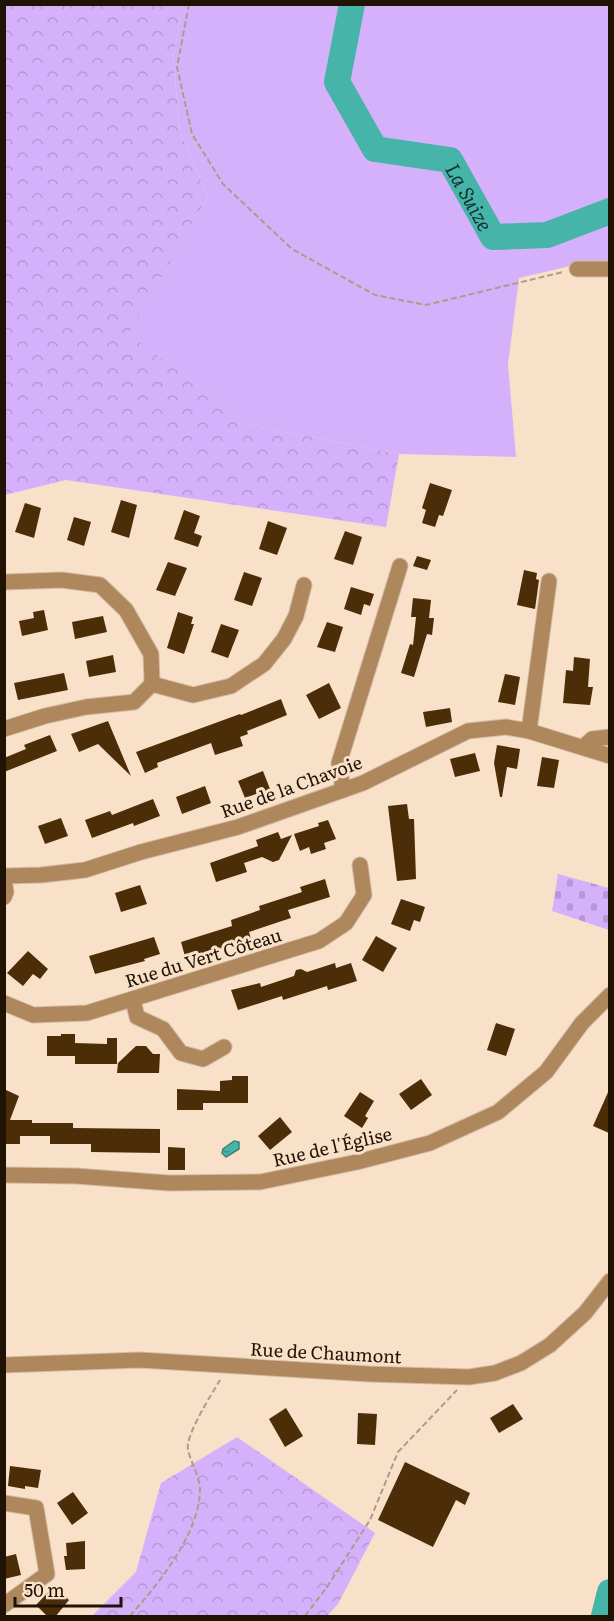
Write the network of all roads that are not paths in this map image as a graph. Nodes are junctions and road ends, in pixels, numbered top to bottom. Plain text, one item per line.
1 (578, 269) road end
2 (609, 270) edge
3 (400, 566) dead end
4 (549, 581) dead end
5 (4, 582) edge
6 (304, 585) dead end
7 (152, 684) junction
8 (4, 729) edge
9 (529, 731) junction
10 (609, 737) edge
11 (583, 747) junction
12 (609, 756) edge
13 (343, 790) junction
14 (360, 865) dead end
15 (4, 878) edge
16 (4, 897) edge
17 (609, 995) edge
18 (133, 1000) junction
19 (4, 1003) edge
20 (224, 1047) dead end
21 (4, 1175) edge
22 (609, 1281) edge
23 (4, 1365) edge
24 (4, 1503) edge
25 (4, 1605) edge

1 - 2 street
3 - 13 street
4 - 9 street
5 - 7 street
6 - 7 street
7 - 8 street
9 - 11 street, Rue de la Chavoie
9 - 13 street, Rue de la Chavoie
10 - 11 street
11 - 12 street, Rue de la Chavoie
13 - 15 street, Rue de la Chavoie
14 - 18 street, Rue du Vert Côteau
15 - 16 street
17 - 21 street, Rue de l'Église
18 - 19 street, Rue du Vert Côteau
18 - 20 street
22 - 23 street, Rue de Chaumont
24 - 25 street

